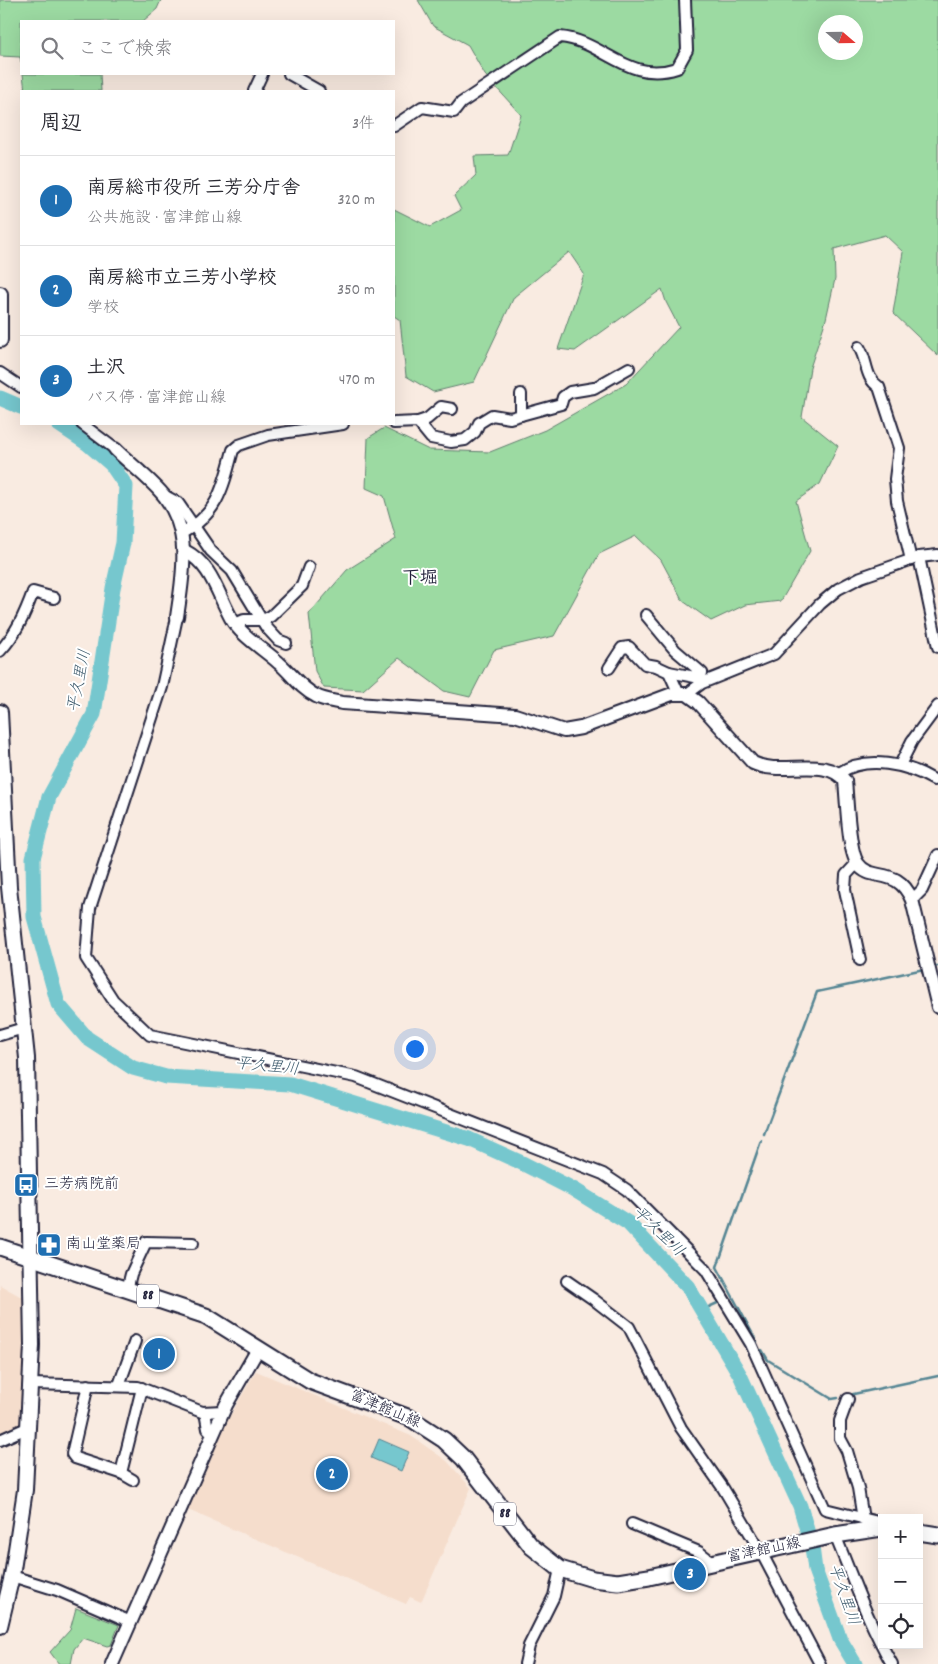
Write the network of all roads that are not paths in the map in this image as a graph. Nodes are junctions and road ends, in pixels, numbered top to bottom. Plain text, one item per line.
1 (685, 0) edge
2 (262, 75) edge
3 (290, 75) edge
4 (254, 90) edge
5 (317, 90) edge
6 (395, 125) edge
7 (0, 294) edge
8 (0, 340) edge
9 (859, 347) dead end
10 (630, 368) dead end
11 (0, 373) edge
12 (20, 387) edge
13 (521, 394) dead end
14 (452, 409) dead end
15 (521, 415) junction
16 (418, 422) junction
17 (395, 423) edge
18 (83, 425) edge
19 (336, 425) edge
20 (115, 449) joint
21 (165, 496) junction
22 (194, 527) junction
23 (182, 533) junction
24 (185, 551) junction
25 (938, 555) edge
26 (915, 558) junction
27 (309, 567) dead end
28 (54, 598) dead end
29 (646, 615) dead end
30 (177, 617) joint
31 (264, 620) junction
32 (235, 624) junction
33 (286, 643) dead end
34 (938, 647) edge
35 (0, 651) edge
36 (609, 668) dead end
37 (669, 672) junction
38 (683, 694) junction
39 (938, 706) edge
40 (0, 712) edge
41 (900, 765) junction
42 (839, 773) junction
43 (934, 780) dead end
44 (938, 854) edge
45 (4, 863) edge
46 (856, 863) junction
47 (912, 900) junction
48 (860, 960) dead end
49 (936, 988) edge
50 (938, 1007) edge
51 (24, 1028) junction
52 (0, 1035) edge
53 (193, 1243) dead end
54 (0, 1247) edge
55 (30, 1259) junction
56 (567, 1281) dead end
57 (127, 1290) junction
58 (135, 1341) dead end
59 (258, 1349) junction
60 (31, 1384) junction
61 (88, 1385) junction
62 (119, 1385) junction
63 (142, 1388) junction
64 (848, 1399) dead end
65 (223, 1411) junction
66 (205, 1412) junction
67 (28, 1427) junction
68 (213, 1434) junction
69 (0, 1440) edge
70 (121, 1473) junction
71 (133, 1480) dead end
72 (863, 1519) junction
73 (878, 1522) edge
74 (632, 1524) dead end
75 (878, 1529) edge
76 (923, 1533) edge
77 (832, 1535) junction
78 (938, 1536) edge
79 (761, 1552) junction
80 (712, 1562) junction
81 (560, 1569) junction
82 (12, 1576) junction
83 (130, 1622) junction
84 (0, 1626) edge
85 (112, 1664) edge
86 (525, 1664) edge
87 (820, 1664) edge
88 (892, 1664) edge

1 - 6 street
2 - 4 street
3 - 5 street
7 - 8 main road
9 - 26 street
10 - 15 street
11 - 12 street
13 - 15 street
14 - 16 street
15 - 16 street
16 - 17 street
18 - 20 street
19 - 22 street
20 - 21 street
21 - 22 street
21 - 23 street
22 - 23 street
22 - 31 street
23 - 24 street
24 - 30 street
24 - 32 street
25 - 26 street
26 - 34 street
26 - 38 street
27 - 31 street
28 - 35 street
29 - 37 street
30 - 72 street
31 - 32 street
31 - 33 street
32 - 38 street
36 - 37 street
37 - 38 street
38 - 42 street
39 - 41 street
40 - 45 main road
41 - 42 street
41 - 43 street
42 - 46 street
44 - 47 street
45 - 51 main road
46 - 47 street
46 - 48 street
47 - 49 street
49 - 50 street
51 - 52 street
51 - 55 main road
53 - 57 street
54 - 55 main road, 富津館山線 / 88
55 - 57 main road, 富津館山線 / 88
55 - 60 main road
56 - 79 street
57 - 59 main road, 富津館山線 / 88
58 - 62 street
59 - 65 street
59 - 81 main road, 富津館山線 / 88
60 - 61 street
60 - 67 main road
61 - 62 street
61 - 70 street
62 - 63 street
63 - 66 street
63 - 70 street
64 - 72 street
65 - 66 street
65 - 68 street
66 - 68 street
67 - 69 street
67 - 82 main road
68 - 83 street
70 - 71 street
72 - 73 street
74 - 80 street
75 - 77 main road, 富津館山線 / 88
76 - 78 main road
77 - 79 main road, 富津館山線 / 88
77 - 88 street
79 - 80 main road, 富津館山線 / 88
79 - 87 street
80 - 81 main road, 富津館山線 / 88
81 - 86 street
82 - 83 street
82 - 84 main road
83 - 85 street

